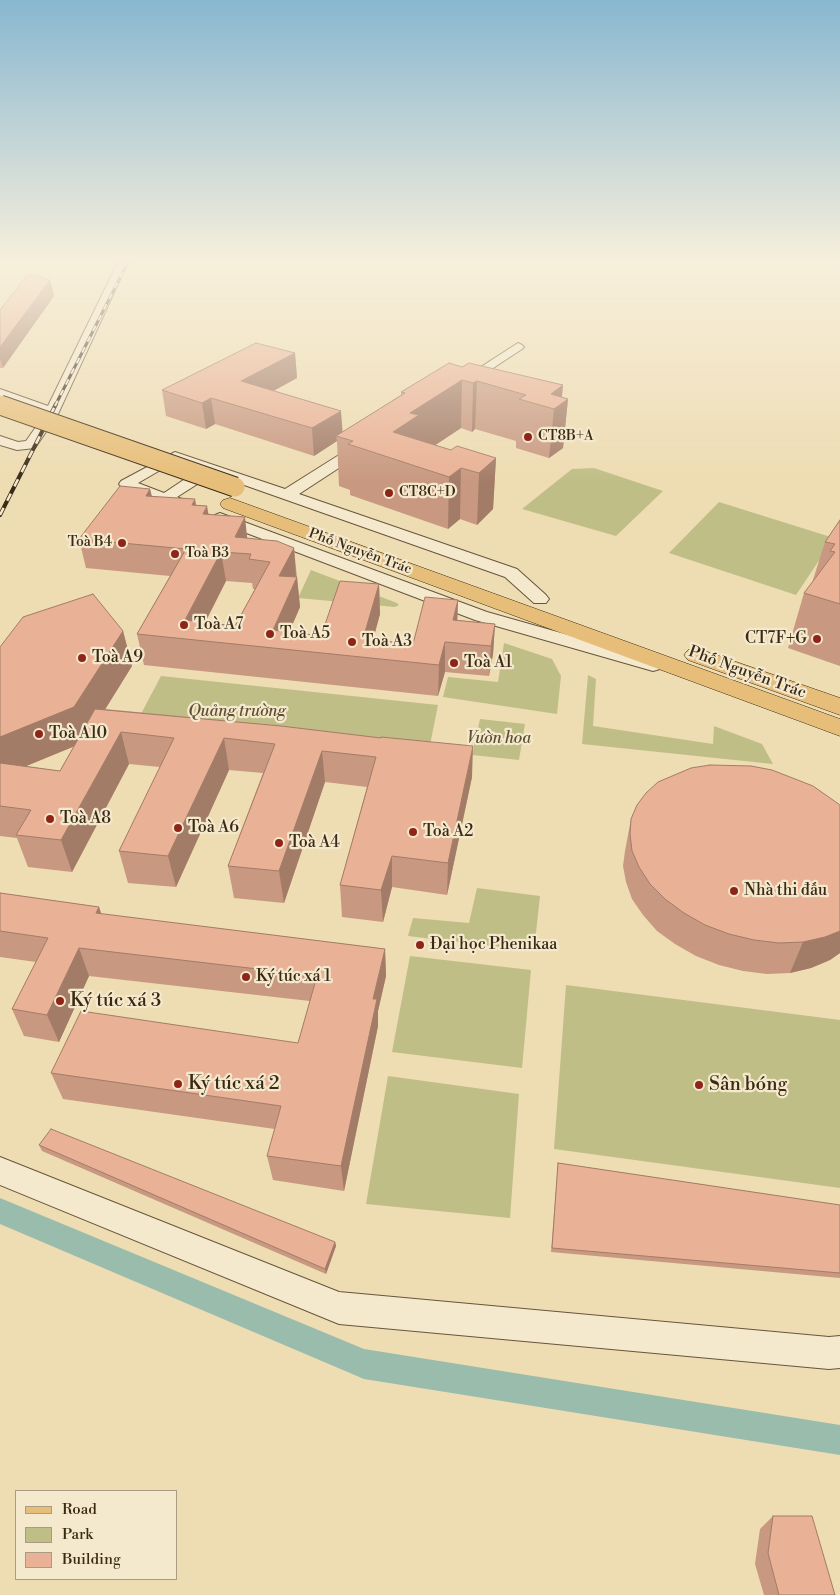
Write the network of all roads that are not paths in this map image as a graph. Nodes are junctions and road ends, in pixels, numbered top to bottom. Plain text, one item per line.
1 (89, 334) edge
2 (518, 347) dead end
3 (447, 392) edge
4 (0, 399) edge
5 (52, 412) junction
6 (0, 421) edge
7 (377, 438) edge
8 (0, 440) edge
9 (212, 468) junction
10 (287, 495) junction
11 (220, 496) junction
12 (165, 499) junction
13 (540, 599) junction
14 (719, 684) junction
15 (840, 707) edge
16 (840, 728) edge
17 (0, 1171) edge
18 (840, 1352) edge

1 - 5 street
2 - 3 street
4 - 5 street
4 - 11 main road, Phố Nguyễn Trác, bridge
5 - 8 street
6 - 11 main road, Phố Nguyễn Trác
7 - 10 street
9 - 10 street, Phố Nguyễn Trác
9 - 12 street
9 - 12 street, Phố Nguyễn Trác
10 - 13 street, Phố Nguyễn Trác
11 - 13 main road, Phố Nguyễn Trác
11 - 14 main road, Phố Nguyễn Trác
12 - 14 street, Phố Nguyễn Trác
13 - 15 main road, Phố Nguyễn Trác
14 - 16 main road, Phố Nguyễn Trác
17 - 18 street

